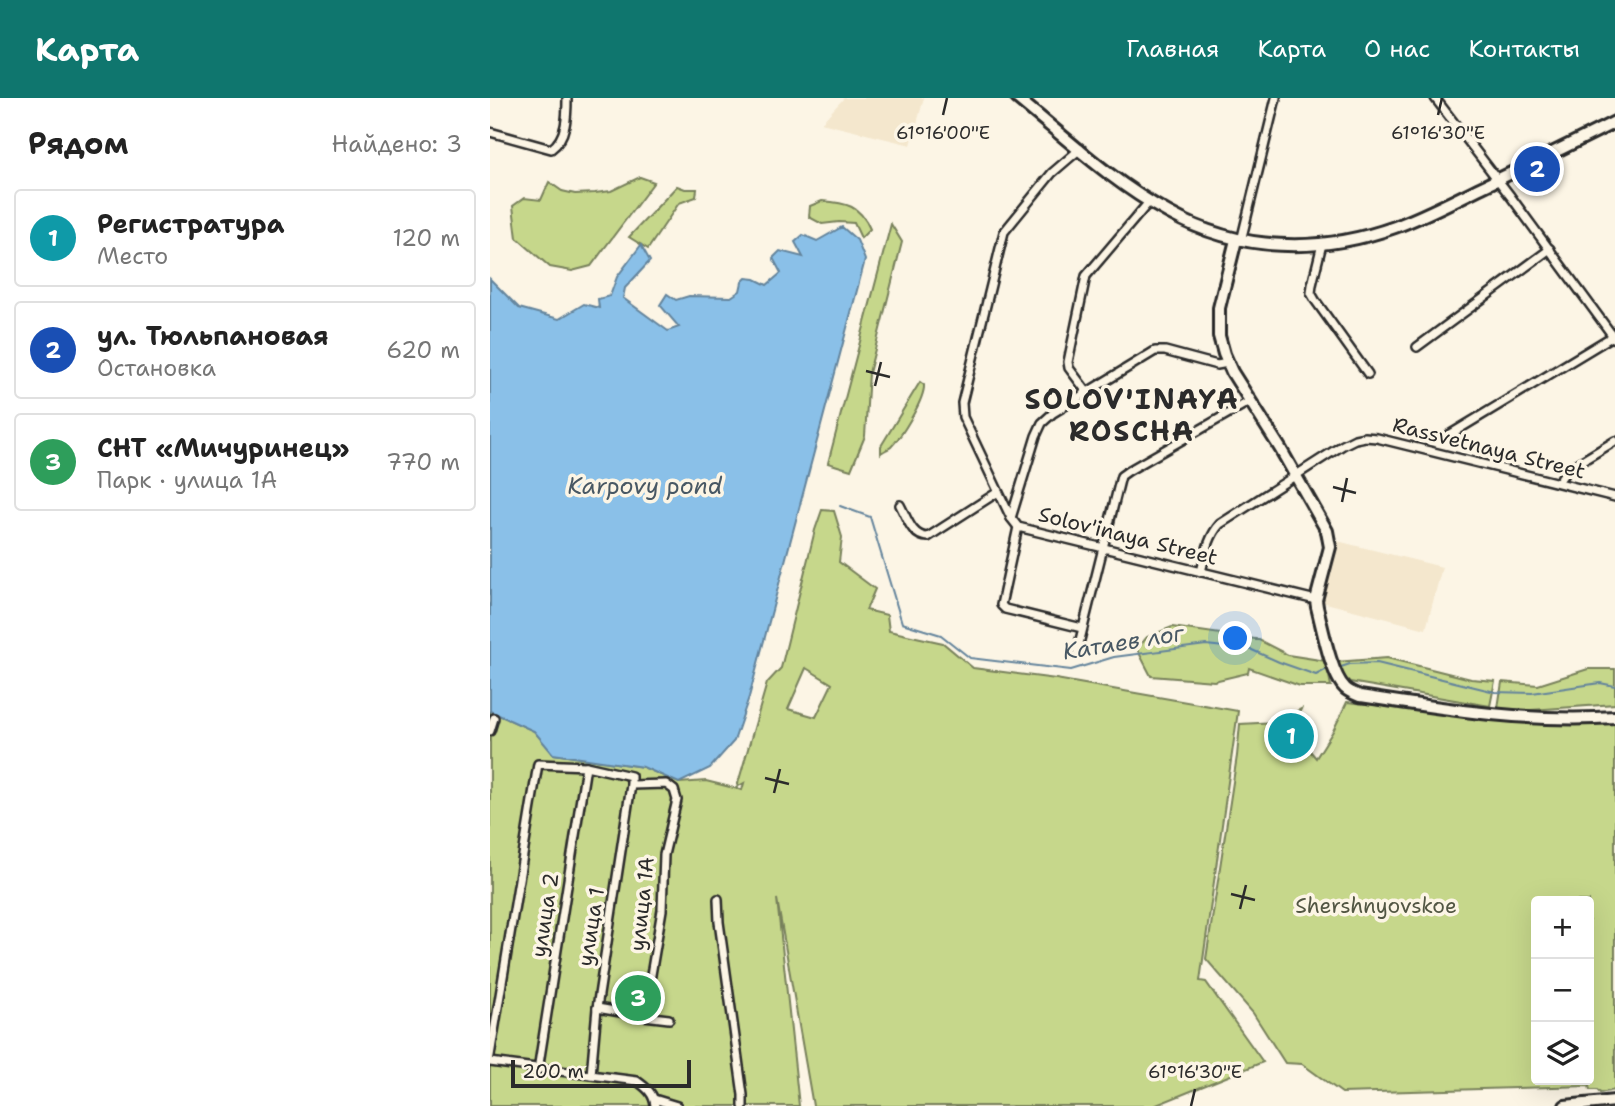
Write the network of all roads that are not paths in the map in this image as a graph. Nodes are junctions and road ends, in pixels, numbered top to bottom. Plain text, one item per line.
1 (566, 98) edge
2 (1017, 98) edge
3 (1276, 98) edge
4 (1435, 98) edge
5 (1615, 122) edge
6 (490, 132) edge
7 (1080, 149) junction
8 (1497, 180) junction
9 (1149, 202) junction
10 (1238, 240) junction
11 (1322, 244) junction
12 (1549, 249) junction
13 (1614, 337) edge
14 (1417, 347) dead end
15 (1228, 363) junction
16 (1368, 374) dead end
17 (1087, 392) junction
18 (1250, 401) junction
19 (1449, 435) dead end
20 (1615, 440) edge
21 (1297, 476) junction
22 (1558, 482) junction
23 (998, 492) junction
24 (1615, 497) edge
25 (900, 505) dead end
26 (1011, 518) junction
27 (1018, 527) junction
28 (1102, 547) junction
29 (1201, 572) junction
30 (1317, 600) junction
31 (1082, 628) junction
32 (1077, 652) dead end
33 (1615, 717) edge
34 (494, 718) dead end
35 (490, 731) edge
36 (586, 766) junction
37 (631, 785) junction
38 (718, 900) dead end
39 (597, 1008) junction
40 (644, 1016) junction
41 (669, 1019) dead end
42 (490, 1056) edge
43 (490, 1062) edge
44 (538, 1070) junction
45 (591, 1075) junction
46 (1615, 1101) edge
47 (655, 1102) edge
48 (677, 1106) edge
49 (743, 1106) edge
50 (1565, 1106) edge

1 - 6 street
2 - 7 street
3 - 10 street
4 - 8 street
5 - 8 street
7 - 9 street
7 - 23 street, Solov'inaya Street
8 - 11 street
8 - 12 street
9 - 10 street
9 - 17 street
10 - 11 street
10 - 15 street
11 - 16 street
12 - 13 street
12 - 14 street
13 - 19 street
15 - 17 street
15 - 18 street
17 - 26 street
18 - 21 street
18 - 28 street
20 - 22 street
21 - 22 street, Rassvetnaya Street
21 - 29 street, Rassvetnaya Street
21 - 30 street
22 - 24 street, Rassvetnaya Street
23 - 25 street
23 - 26 street, Solov'inaya Street
26 - 27 street, Solov'inaya Street
27 - 28 street, Solov'inaya Street
27 - 31 street
28 - 29 street, Solov'inaya Street
28 - 31 street
29 - 30 street, Solov'inaya Street
30 - 33 street
31 - 32 street
34 - 35 street
36 - 37 street
36 - 42 street
36 - 44 street, улица 2
37 - 39 street, улица 1
37 - 40 street, улица 1А
38 - 49 street
39 - 40 street
39 - 45 street, улица 1
40 - 41 street
43 - 44 street
44 - 45 street
45 - 47 street
46 - 50 street
47 - 48 street

